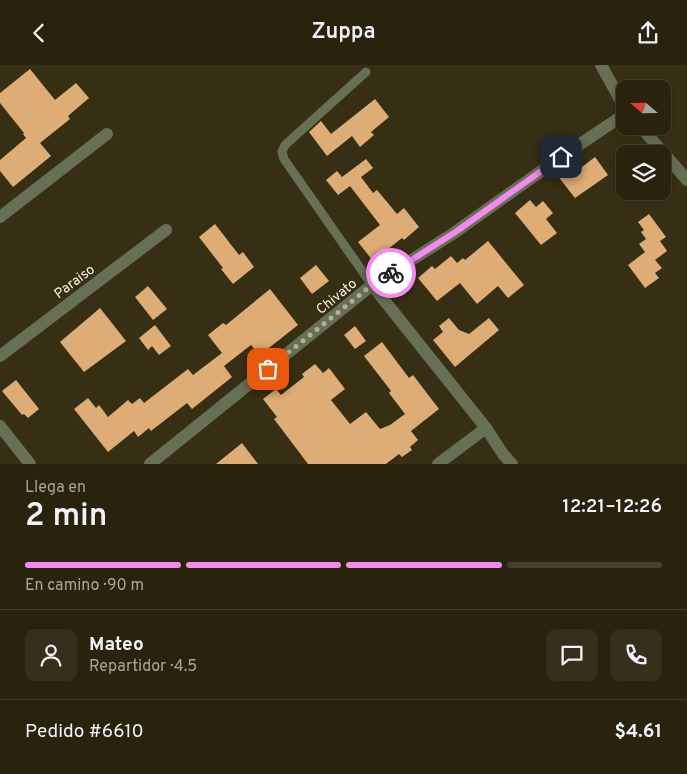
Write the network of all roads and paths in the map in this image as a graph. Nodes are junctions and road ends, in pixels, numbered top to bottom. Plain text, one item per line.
1 (601, 65) edge
2 (366, 72) dead end
3 (616, 92) edge
4 (616, 120) edge
5 (107, 134) dead end
6 (648, 135) edge
7 (687, 180) edge
8 (0, 217) edge
9 (166, 230) dead end
10 (372, 285) junction
11 (0, 356) edge
12 (0, 426) edge
13 (486, 428) junction
14 (30, 464) edge
15 (150, 464) edge
16 (438, 464) edge
17 (512, 464) edge

1 - 3 street
2 - 10 lane
4 - 10 street, Chivato
5 - 8 street
6 - 7 street
9 - 11 street, Paraiso
10 - 13 street
10 - 15 street, Chivato
12 - 14 street
13 - 16 street
13 - 17 street

